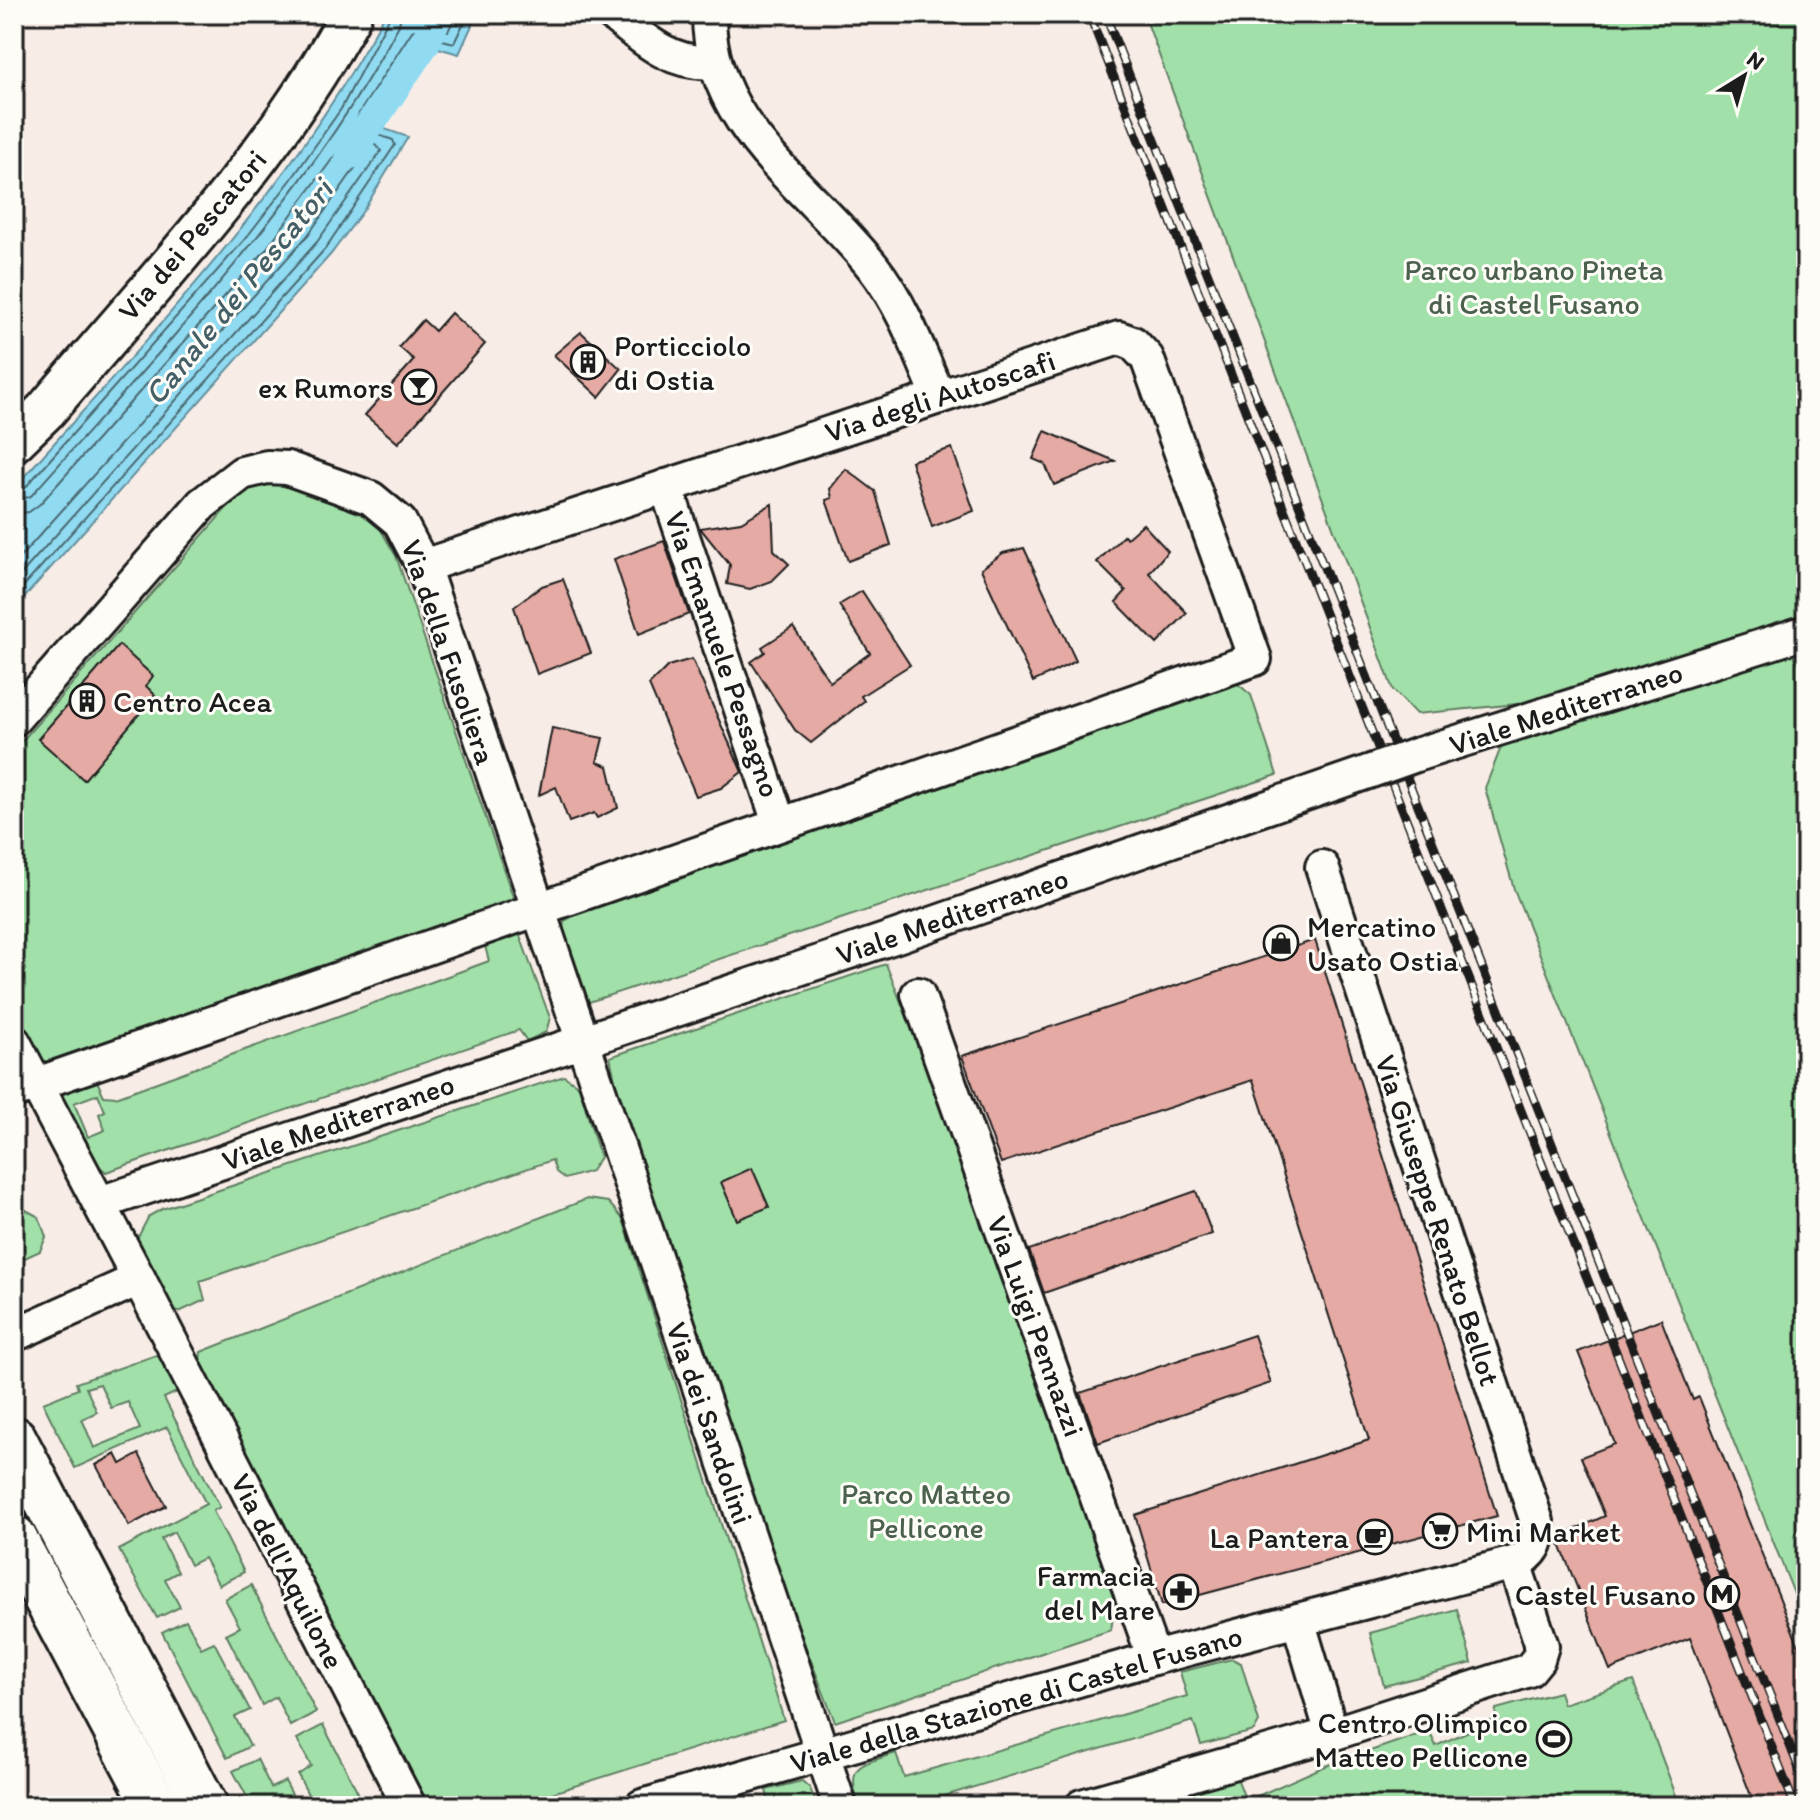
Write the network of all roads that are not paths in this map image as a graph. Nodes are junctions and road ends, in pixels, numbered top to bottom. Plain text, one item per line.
1 (351, 14) edge
2 (612, 14) edge
3 (709, 14) edge
4 (714, 62) junction
5 (939, 397) junction
6 (14, 441) edge
7 (666, 486) junction
8 (423, 566) junction
9 (1806, 632) edge
10 (14, 719) edge
11 (779, 823) junction
12 (1322, 867) dead end
13 (536, 908) junction
14 (918, 994) dead end
15 (581, 1039) junction
16 (14, 1042) edge
17 (24, 1087) edge
18 (100, 1203) junction
19 (139, 1279) junction
20 (14, 1335) edge
21 (14, 1439) edge
22 (14, 1538) edge
23 (1514, 1563) junction
24 (1298, 1620) junction
25 (1154, 1658) junction
26 (1332, 1734) junction
27 (822, 1753) junction
28 (156, 1806) edge
29 (205, 1806) edge
30 (409, 1806) edge
31 (642, 1806) edge
32 (840, 1806) edge
33 (1082, 1806) edge

1 - 6 street, Via dei Pescatori
2 - 4 street
3 - 4 street
4 - 5 street
5 - 7 street, Via degli Autoscafi
5 - 11 street, Via degli Autoscafi
7 - 8 street, Via degli Autoscafi
7 - 11 street, Via Emanuele Pessagno
8 - 10 street, Via della Fusoliera
8 - 13 street, Via della Fusoliera
9 - 15 street, Viale Mediterraneo, bridge
11 - 13 street
12 - 23 street, Via Giuseppe Renato Bellot
13 - 15 street, Via della Fusoliera
13 - 17 street
14 - 25 street, Via Luigi Pennazzi
15 - 18 street, Viale Mediterraneo
15 - 27 street, Via dei Sandolini
16 - 17 street, Via dell'Aquilone
17 - 18 street, Via dell'Aquilone
18 - 19 street, Via dell'Aquilone
19 - 20 street
19 - 30 street, Via dell'Aquilone
21 - 29 main road
22 - 28 main road
23 - 24 street, Viale della Stazione di Castel Fusano
23 - 26 street
24 - 25 street, Viale della Stazione di Castel Fusano
24 - 26 street
25 - 27 street, Viale della Stazione di Castel Fusano
26 - 33 street
27 - 31 street, Viale della Stazione di Castel Fusano
27 - 32 street, Via dei Sandolini

